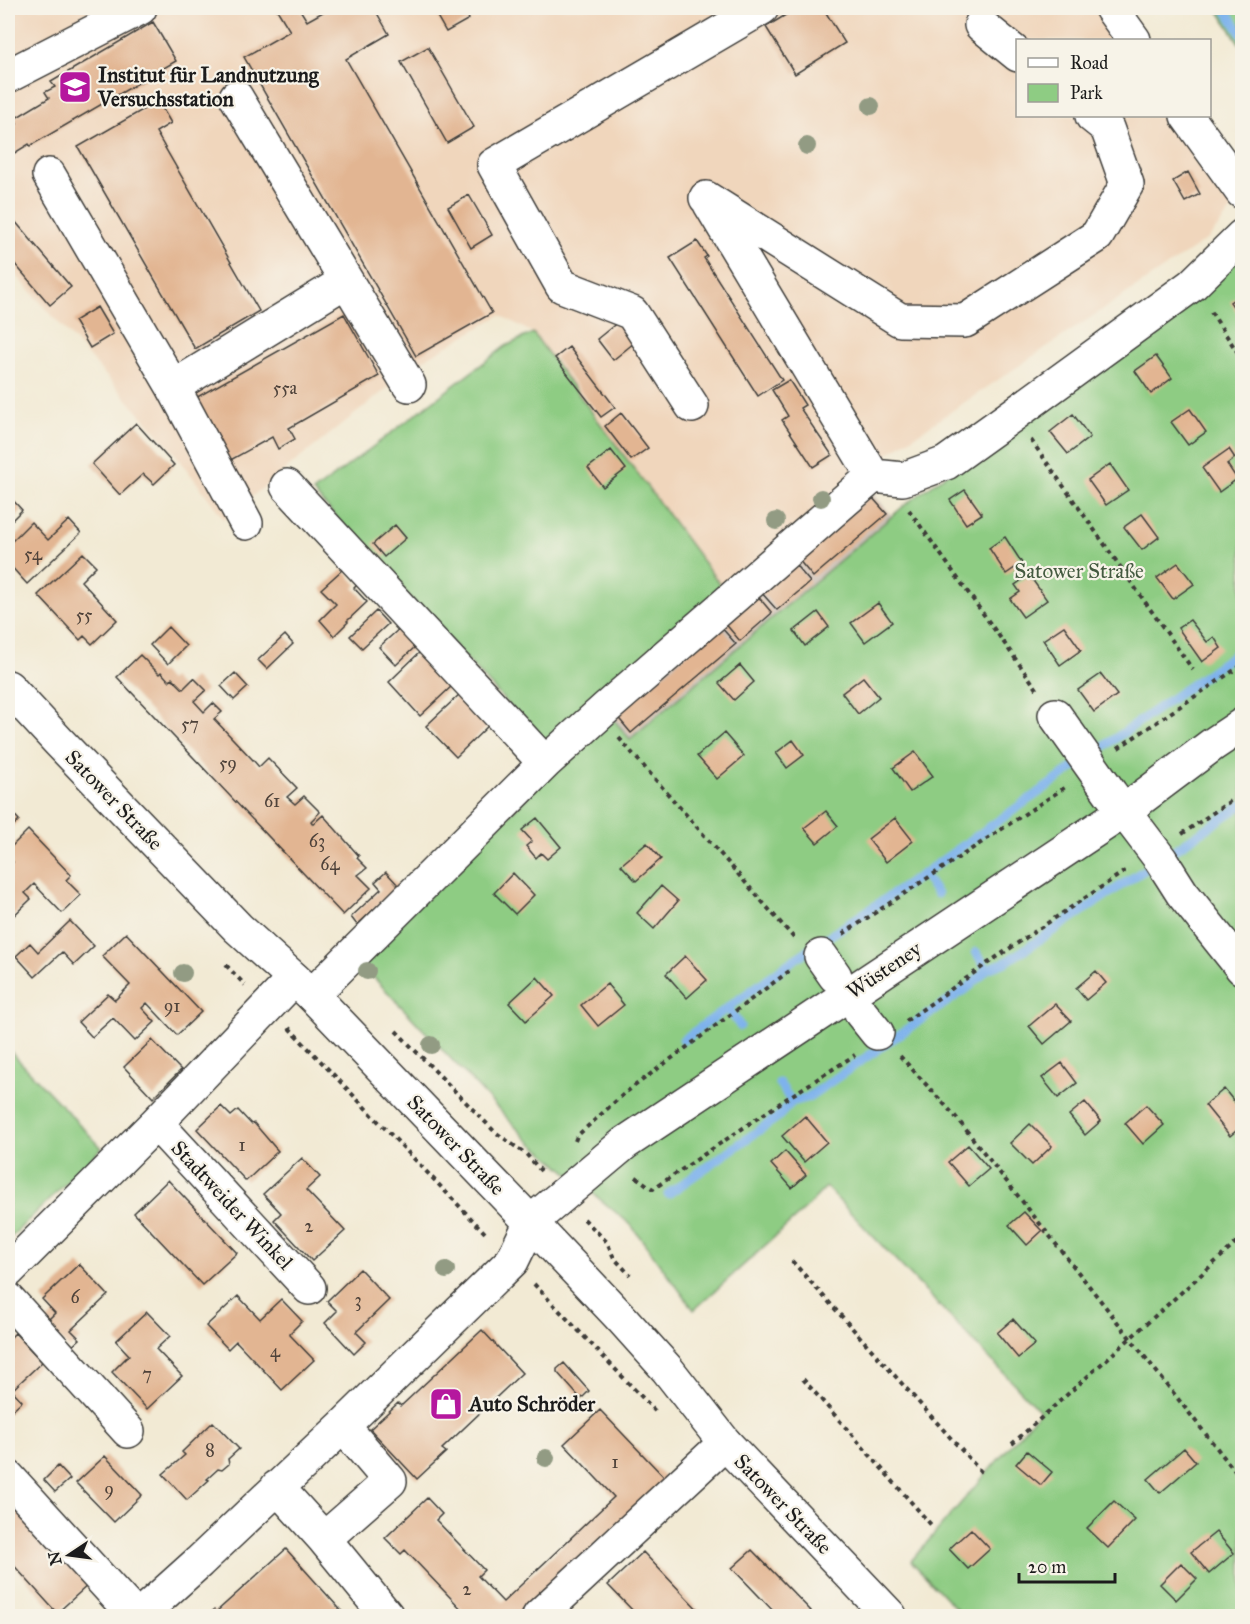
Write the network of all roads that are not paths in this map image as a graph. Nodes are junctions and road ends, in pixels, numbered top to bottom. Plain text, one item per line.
1 (140, 8) edge
2 (762, 8) edge
3 (1111, 8) edge
4 (981, 25) dead end
5 (1133, 39) edge
6 (1016, 54) edge
7 (8, 76) edge
8 (236, 97) dead end
9 (1093, 117) edge
10 (1188, 117) edge
11 (49, 175) dead end
12 (1242, 192) edge
13 (1242, 236) edge
14 (346, 281) junction
15 (409, 385) dead end
16 (173, 387) junction
17 (692, 406) dead end
18 (873, 476) junction
19 (287, 486) dead end
20 (246, 523) dead end
21 (8, 687) edge
22 (1055, 715) road end
23 (1242, 725) edge
24 (545, 763) junction
25 (1124, 810) junction
26 (1242, 968) edge
27 (303, 987) junction
28 (156, 1123) junction
29 (531, 1222) junction
30 (8, 1271) edge
31 (309, 1288) dead end
32 (8, 1299) edge
33 (342, 1426) junction
34 (128, 1431) dead end
35 (725, 1443) junction
36 (8, 1477) edge
37 (277, 1487) junction
38 (324, 1539) junction
39 (137, 1617) edge
40 (387, 1617) edge
41 (539, 1617) edge
42 (890, 1617) edge

1 - 7 street
2 - 17 street
3 - 5 street
4 - 6 street
8 - 14 street
9 - 18 street
10 - 12 street
11 - 16 street
13 - 18 street
14 - 15 street
14 - 16 street
16 - 20 street
18 - 24 street, Stadtweider Winkel
19 - 24 street
21 - 27 street, Satower Straße
22 - 25 street
23 - 25 street, Wüsteney
24 - 27 street, Stadtweider Winkel
25 - 26 street
25 - 29 street, Wüsteney
27 - 28 street, Stadtweider Winkel
27 - 29 street, Satower Straße
28 - 30 street, Stadtweider Winkel
28 - 31 street, Stadtweider Winkel
29 - 33 street
29 - 35 street, Satower Straße
32 - 34 street
33 - 37 street
33 - 38 street
35 - 41 street
35 - 42 street, Satower Straße
36 - 39 street
37 - 38 street
37 - 39 street
38 - 40 street

